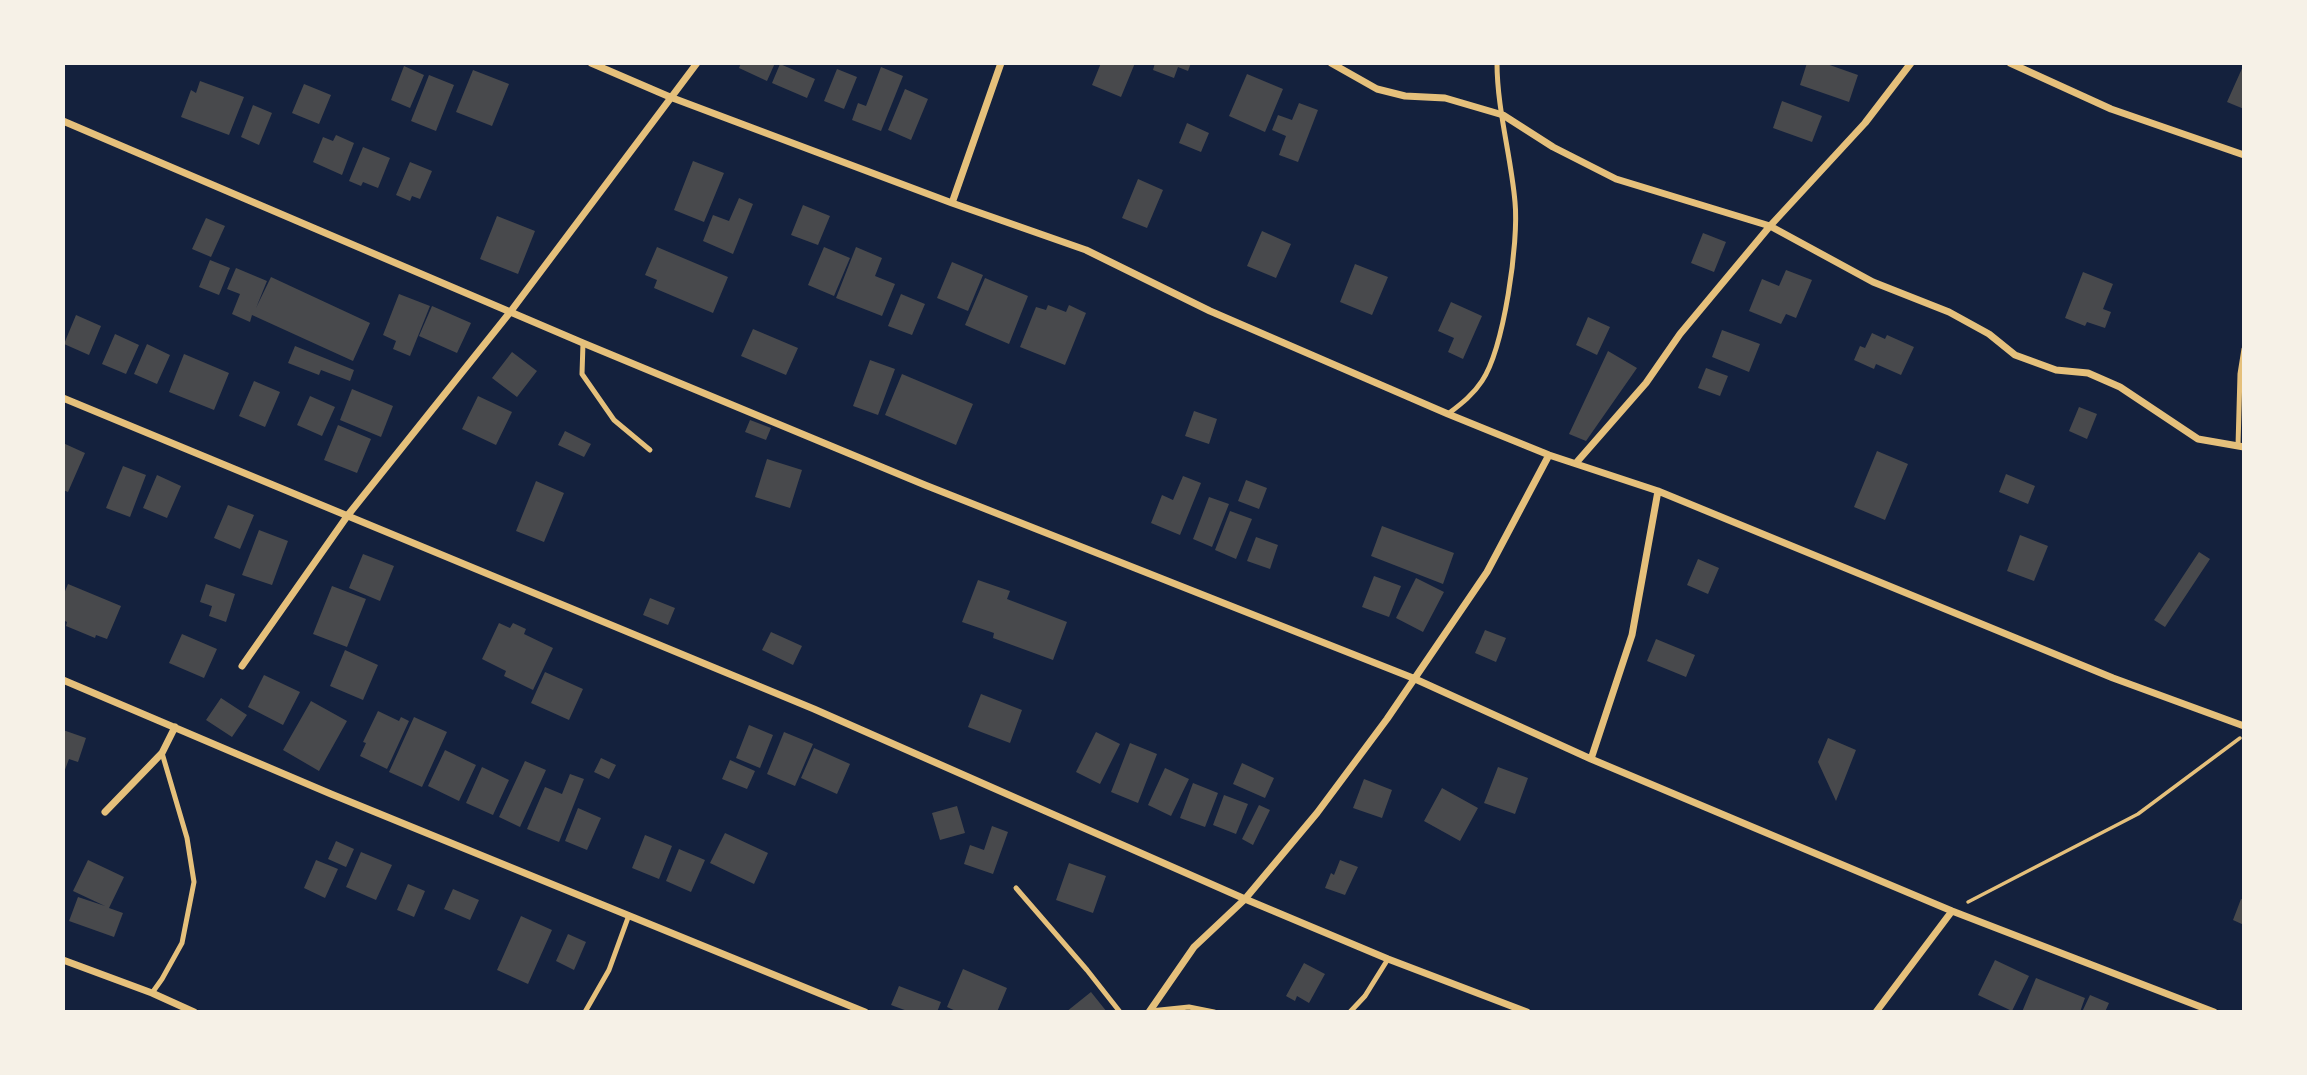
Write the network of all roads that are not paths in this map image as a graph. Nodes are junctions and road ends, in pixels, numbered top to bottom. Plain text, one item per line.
1 (591, 63) edge
2 (697, 63) edge
3 (1002, 63) edge
4 (1331, 63) edge
5 (1497, 63) edge
6 (1911, 63) edge
7 (2010, 63) edge
8 (670, 97) junction
9 (1503, 115) junction
10 (63, 121) edge
11 (2244, 155) edge
12 (953, 203) junction
13 (1770, 226) junction
14 (511, 311) junction
15 (583, 343) junction
16 (2244, 349) edge
17 (63, 398) edge
18 (1448, 414) junction
19 (2241, 447) edge
20 (650, 450) dead end
21 (1549, 455) junction
22 (1576, 463) junction
23 (1658, 491) junction
24 (348, 515) junction
25 (242, 666) dead end
26 (1413, 678) junction
27 (63, 680) edge
28 (2244, 726) edge
29 (175, 727) junction
30 (162, 753) junction
31 (1591, 759) junction
32 (105, 812) dead end
33 (1016, 888) dead end
34 (1245, 899) junction
35 (1952, 911) junction
36 (629, 915) junction
37 (1388, 959) junction
38 (63, 960) edge
39 (152, 993) junction
40 (1150, 1011) edge
41 (194, 1012) edge
42 (584, 1012) edge
43 (865, 1012) edge
44 (1120, 1012) edge
45 (1214, 1012) edge
46 (1350, 1012) edge
47 (1527, 1012) edge
48 (1876, 1012) edge
49 (2214, 1012) edge

1 - 8 street
2 - 8 street
3 - 12 street
4 - 9 street
5 - 9 lane
6 - 13 street
7 - 11 street
8 - 12 street
8 - 14 street
9 - 13 street
9 - 18 lane
10 - 14 street
12 - 18 street
13 - 19 street
13 - 22 street
14 - 15 street
14 - 24 street
15 - 20 lane
15 - 26 street
16 - 19 lane
17 - 24 street
18 - 21 street
21 - 22 street
21 - 26 street
22 - 23 street
23 - 28 street
23 - 31 street
24 - 25 street
24 - 34 street
26 - 31 street
26 - 34 street
27 - 29 street
29 - 30 street
29 - 36 street
30 - 32 street
30 - 39 lane
31 - 35 street
33 - 44 lane
34 - 37 street
34 - 40 street
35 - 48 street
35 - 49 street
36 - 42 lane
36 - 43 street
37 - 46 lane
37 - 47 street
38 - 39 street
39 - 41 street
40 - 45 lane

